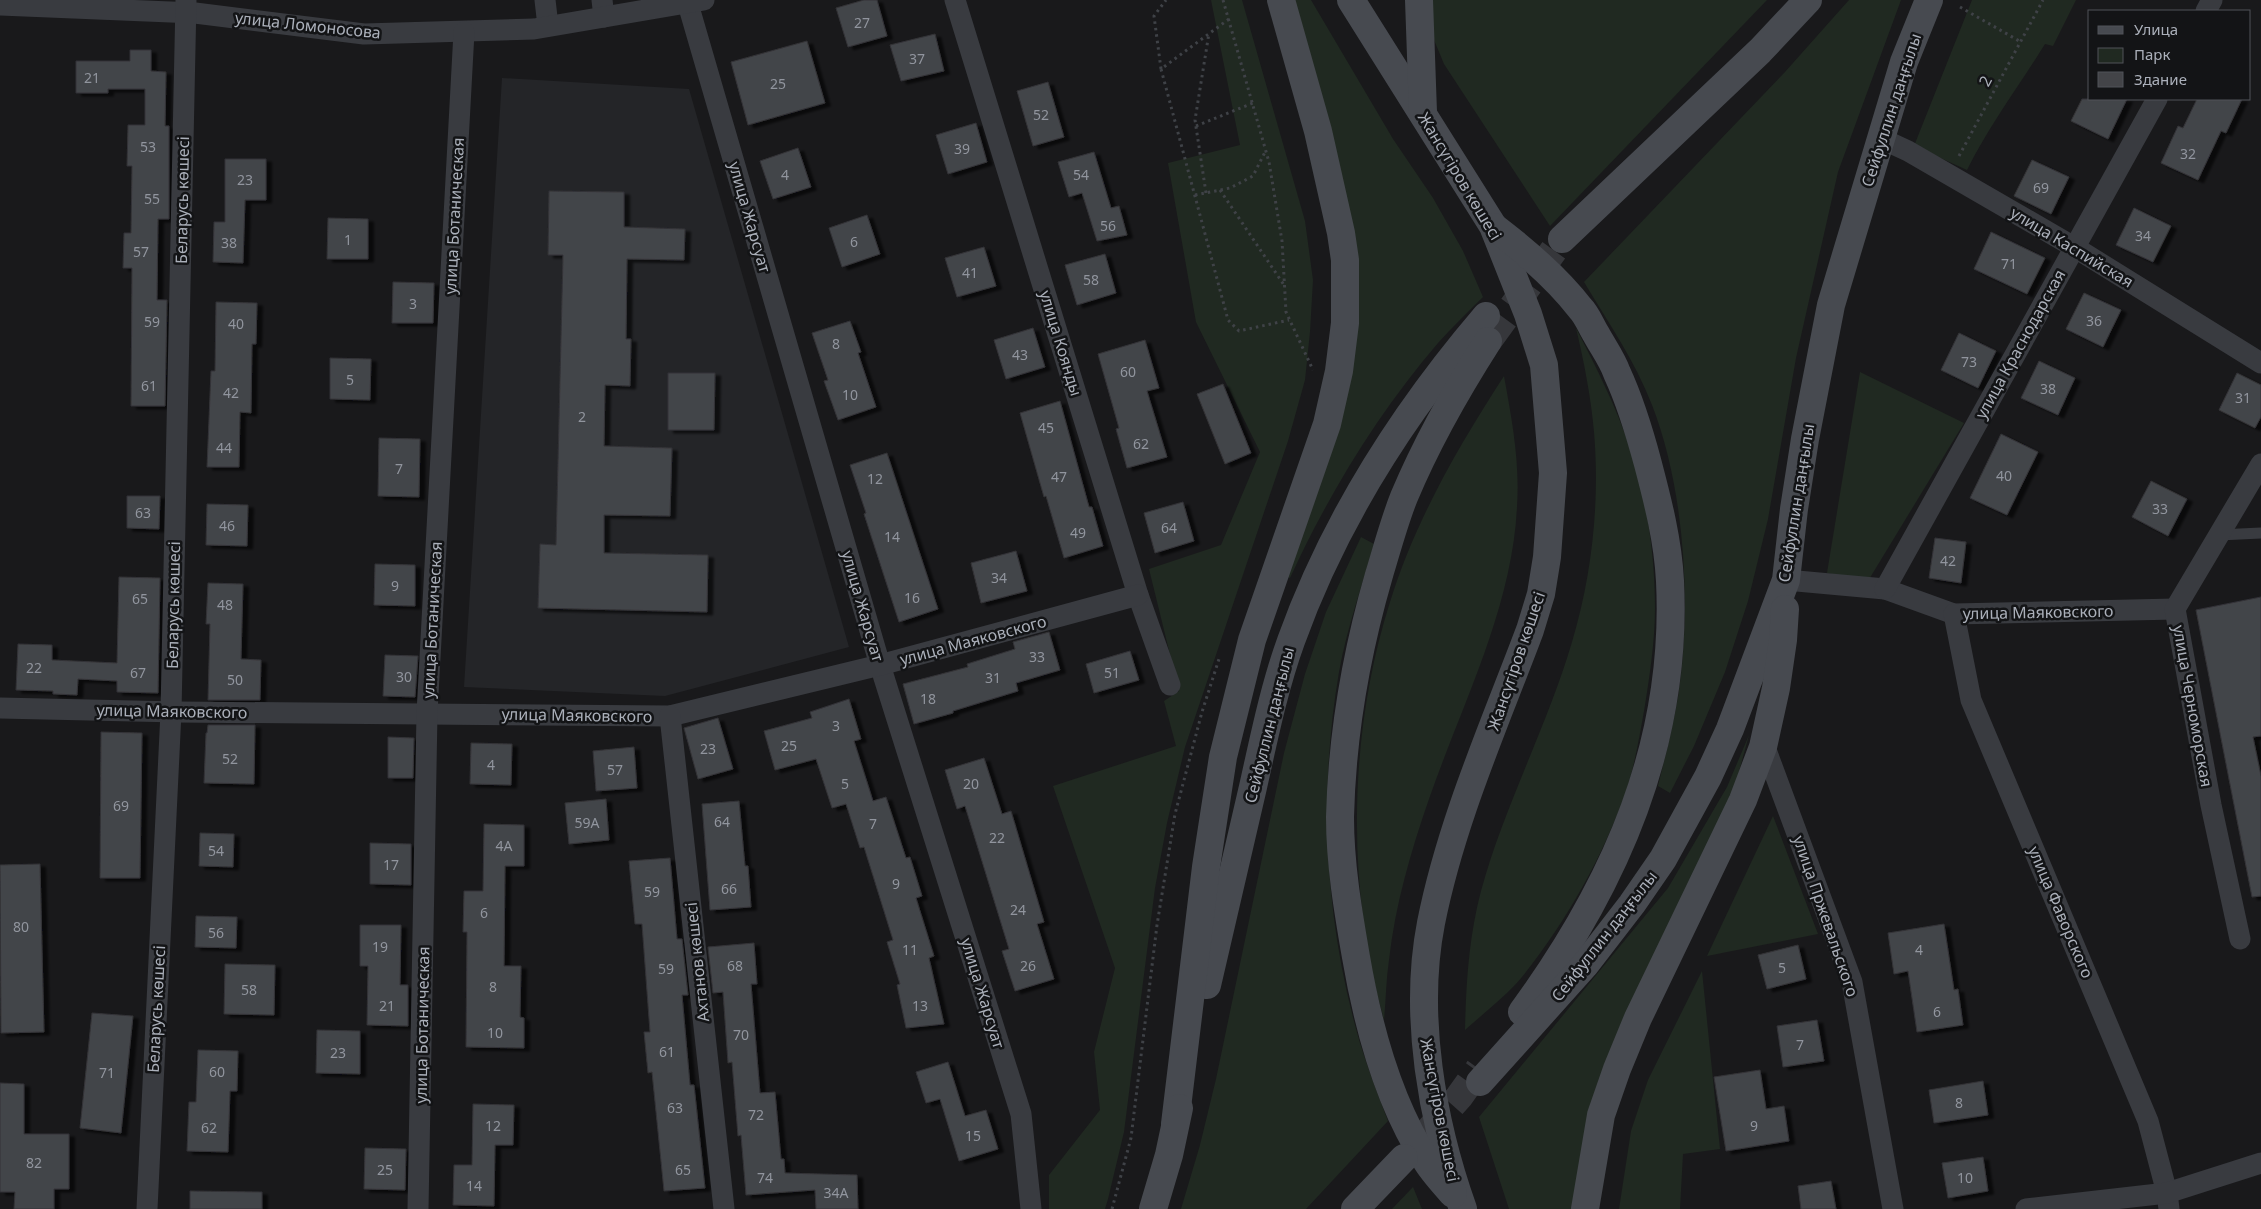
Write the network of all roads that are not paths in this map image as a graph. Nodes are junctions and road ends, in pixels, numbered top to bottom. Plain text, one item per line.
1 (545, 0) edge
2 (955, 0) edge
3 (1281, 0) edge
4 (1351, 0) edge
5 (1419, 0) edge
6 (1784, 0) edge
7 (1808, 0) edge
8 (1929, 0) edge
9 (696, 2) edge
10 (0, 5) edge
11 (186, 6) edge
12 (603, 9) edge
13 (548, 26) junction
14 (464, 32) junction
15 (1760, 51) junction
16 (2156, 100) edge
17 (1423, 113) junction
18 (1880, 138) junction
19 (1493, 226) junction
20 (1562, 239) tunnel mouth
21 (2074, 247) junction
22 (2261, 362) edge
23 (2261, 464) edge
24 (2261, 533) edge
25 (2219, 535) junction
26 (1786, 580) junction
27 (1884, 590) junction
28 (1138, 595) junction
29 (2175, 609) junction
30 (1954, 614) junction
31 (880, 665) junction
32 (1170, 685) dead end
33 (0, 708) edge
34 (171, 712) junction
35 (427, 713) junction
36 (670, 716) junction
37 (1763, 747) junction
38 (2240, 938) dead end
39 (1175, 1124) junction
40 (1404, 1158) tunnel mouth
41 (2261, 1163) edge
42 (2168, 1201) edge
43 (1463, 1207) edge
44 (147, 1209) edge
45 (418, 1209) edge
46 (724, 1209) edge
47 (1031, 1209) edge
48 (1153, 1209) edge
49 (1355, 1209) edge
50 (1585, 1209) edge
51 (1893, 1209) edge
52 (2026, 1209) edge

1 - 13 street
2 - 28 street, улица Коянды
3 - 39 main road
4 - 17 main road, Жансүгіров көшесі
5 - 17 main road
6 - 15 main road
7 - 15 main road
8 - 18 main road, Сейфуллин даңғылы
9 - 12 street, улица Ломоносова
9 - 31 street, улица Жарсуат
10 - 11 street, улица Ломоносова
11 - 14 street, улица Ломоносова
11 - 34 street, Беларусь көшесі
12 - 13 street, улица Ломоносова
13 - 14 street, улица Ломоносова
14 - 35 street, улица Ботаническая
15 - 20 main road
16 - 21 street, улица Краснодарская
17 - 19 main road, Жансүгіров көшесі
18 - 21 street, улица Каспийская
18 - 26 main road, Сейфуллин даңғылы
19 - 26 main road, Сейфуллин даңғылы
19 - 43 main road, Жансүгіров көшесі
21 - 22 street, улица Каспийская
21 - 27 street, улица Краснодарская
23 - 25 street, улица Черноморская
24 - 25 lane
25 - 29 street, улица Черноморская
26 - 27 street, улица Маяковского
26 - 37 main road
27 - 30 street, улица Маяковского
28 - 31 street, улица Маяковского
28 - 32 street, улица Коянды
29 - 30 street, улица Маяковского
29 - 38 street, улица Черноморская
30 - 42 street, улица Фаворского
31 - 36 street, улица Маяковского
31 - 47 street, улица Жарсуат
33 - 34 street, улица Маяковского
34 - 35 street, улица Маяковского
34 - 44 street, Беларусь көшесі
35 - 36 street, улица Маяковского
35 - 45 street, улица Ботаническая
36 - 46 street, Ахтанов көшесі
37 - 50 main road
37 - 51 street, улица Пржевальского
39 - 43 main road, Сейфуллин даңғылы
39 - 48 main road, Сейфуллин даңғылы
40 - 49 main road
41 - 42 street
42 - 52 street

